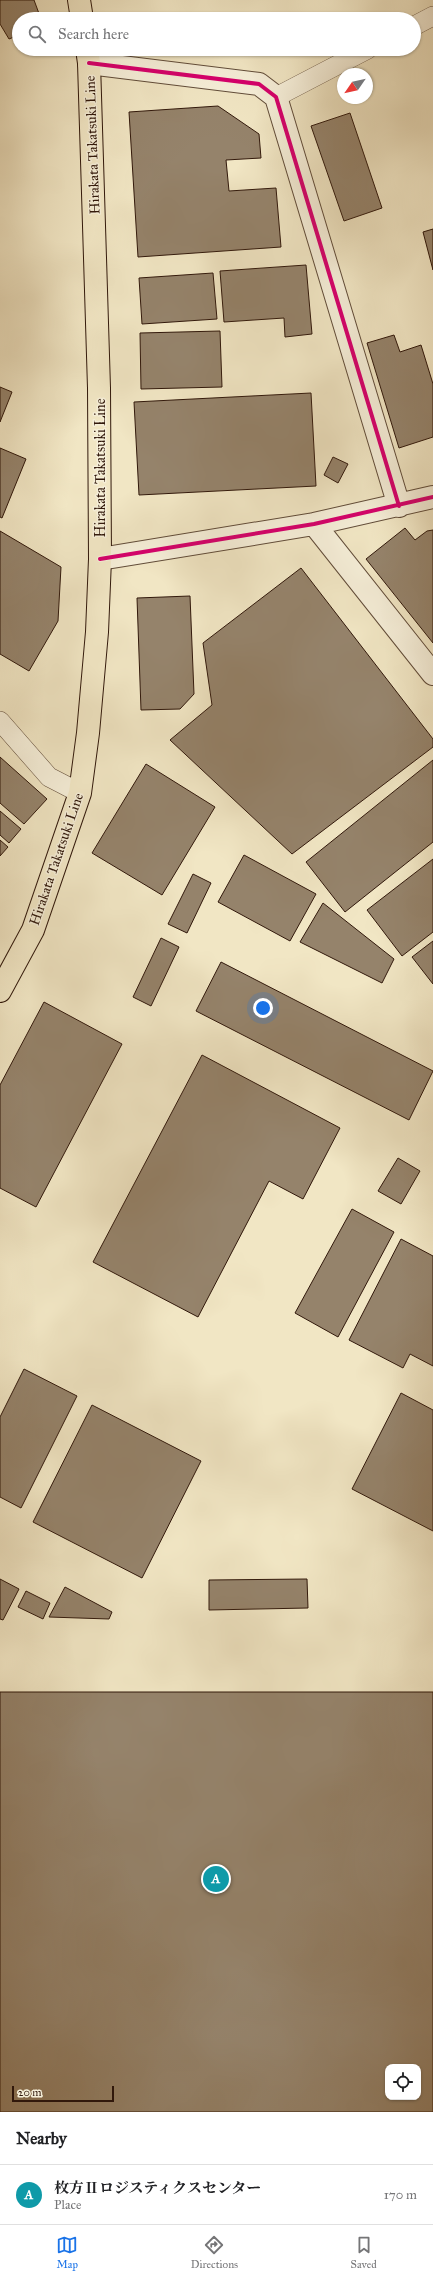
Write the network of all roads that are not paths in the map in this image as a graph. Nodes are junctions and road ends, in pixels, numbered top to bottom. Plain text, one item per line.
1 (79, 0) edge
2 (81, 12) edge
3 (433, 16) edge
4 (421, 22) edge
5 (88, 56) edge
6 (355, 56) edge
7 (276, 97) junction
8 (433, 497) edge
9 (399, 506) junction
10 (314, 524) junction
11 (100, 559) junction
12 (433, 674) edge
13 (0, 722) edge
14 (80, 793) junction
15 (0, 991) edge

1 - 2 main road
3 - 4 lane
5 - 7 street
5 - 11 main road, Hirakata Takatsuki Line
6 - 7 lane
7 - 9 street
8 - 9 street
9 - 10 street
10 - 11 street
10 - 12 street
11 - 14 main road, Hirakata Takatsuki Line
13 - 14 lane
14 - 15 main road, Hirakata Takatsuki Line

